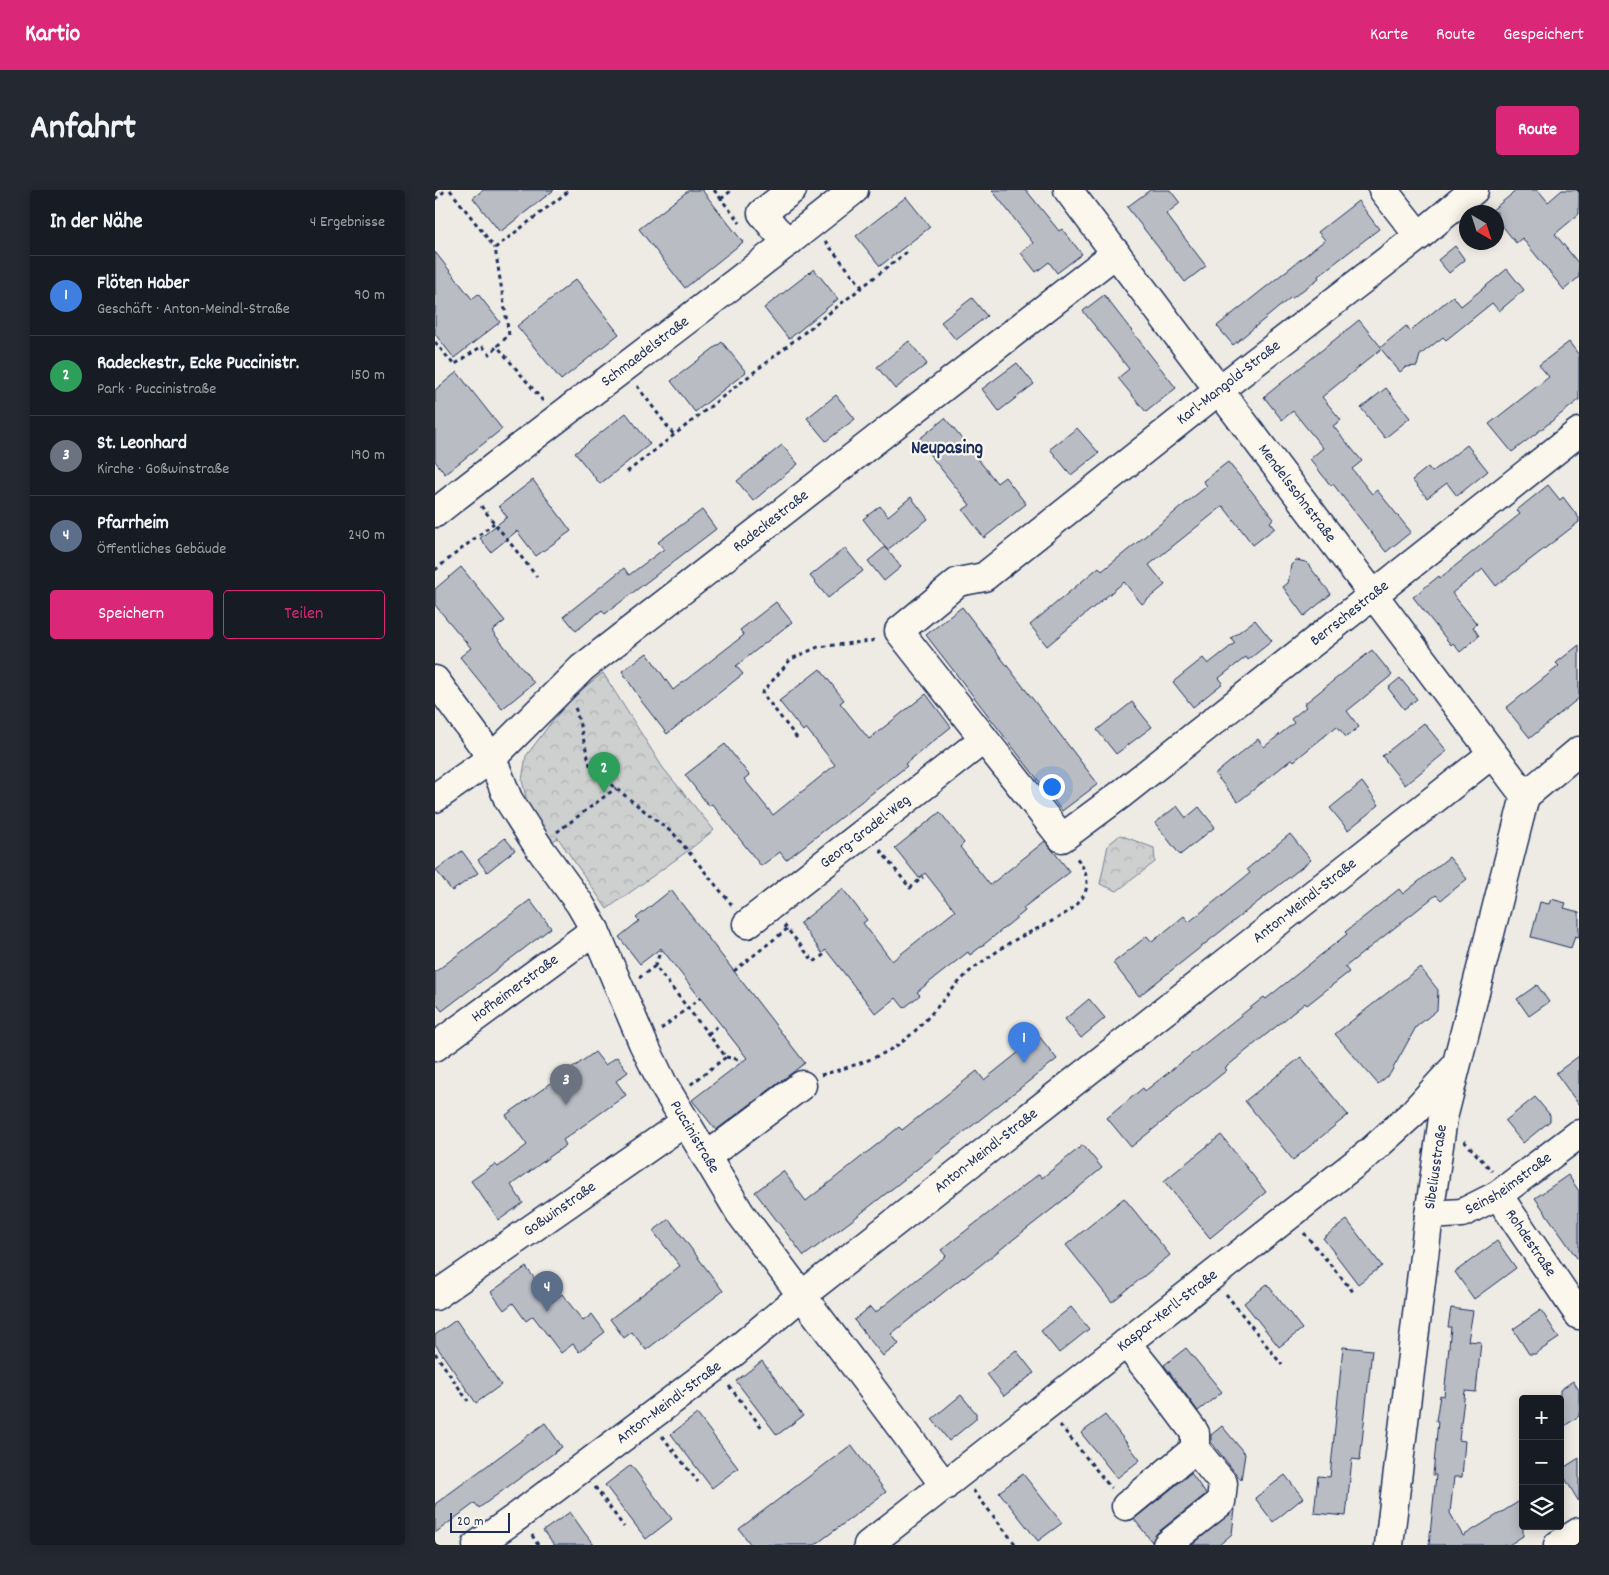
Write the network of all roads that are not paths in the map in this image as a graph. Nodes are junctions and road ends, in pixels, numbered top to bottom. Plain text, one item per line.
1 (792, 190) edge
2 (854, 190) edge
3 (1068, 190) edge
4 (1383, 190) edge
5 (1474, 190) edge
6 (1419, 236) junction
7 (789, 242) junction
8 (1116, 253) junction
9 (1219, 390) junction
10 (1579, 432) edge
11 (435, 513) edge
12 (1372, 595) junction
13 (435, 680) edge
14 (984, 739) junction
15 (1579, 750) edge
16 (1492, 754) junction
17 (492, 758) junction
18 (1525, 796) junction
19 (435, 798) edge
20 (747, 924) road end
21 (595, 930) junction
22 (435, 1047) edge
23 (1456, 1066) junction
24 (802, 1085) road end
25 (678, 1111) junction
26 (1579, 1134) edge
27 (706, 1157) junction
28 (1502, 1192) junction
29 (1429, 1215) junction
30 (435, 1296) edge
31 (801, 1296) junction
32 (1579, 1315) edge
33 (1126, 1343) junction
34 (1195, 1449) junction
35 (953, 1480) junction
36 (1126, 1506) road end
37 (1579, 1532) edge
38 (477, 1545) edge
39 (868, 1545) edge
40 (1167, 1545) edge
41 (1389, 1545) edge
42 (1558, 1545) edge

1 - 7 street
2 - 7 street, Schmaedelstraße
3 - 8 street, Mendelssohnstraße
4 - 6 street
5 - 6 street, Karl-Mangold-Straße
6 - 9 street, Karl-Mangold-Straße
7 - 11 street, Schmaedelstraße
8 - 9 street, Mendelssohnstraße
8 - 17 street, Radeckestraße
9 - 12 street, Mendelssohnstraße
9 - 14 street, Karl-Mangold-Straße
10 - 12 street, Berrschestraße
12 - 14 street, Berrschestraße
12 - 16 street, Mendelssohnstraße
13 - 17 street, Puccinistraße
14 - 20 street, Georg-Gradel-Weg
15 - 18 street
16 - 18 street, Mendelssohnstraße
16 - 31 street, Anton-Meindl-Straße
17 - 19 street, Radeckestraße
17 - 21 street, Puccinistraße
18 - 23 street, Sibeliusstraße
21 - 22 street, Hofheimerstraße
21 - 25 street, Puccinistraße
23 - 29 street, Sibeliusstraße
23 - 33 street, Kaspar-Kerll-Straße
24 - 27 street
25 - 27 street, Puccinistraße
25 - 30 street, Goßwinstraße
26 - 28 street, Seinsheimstraße
27 - 31 street, Puccinistraße
28 - 29 street, Seinsheimstraße
28 - 32 street, Rohdestraße
29 - 41 street, Sibeliusstraße
31 - 35 street, Puccinistraße
31 - 38 street, Anton-Meindl-Straße
33 - 34 street
33 - 35 street, Kaspar-Kerll-Straße
34 - 36 street
34 - 40 street
35 - 39 street, Kaspar-Kerll-Straße
37 - 42 street

